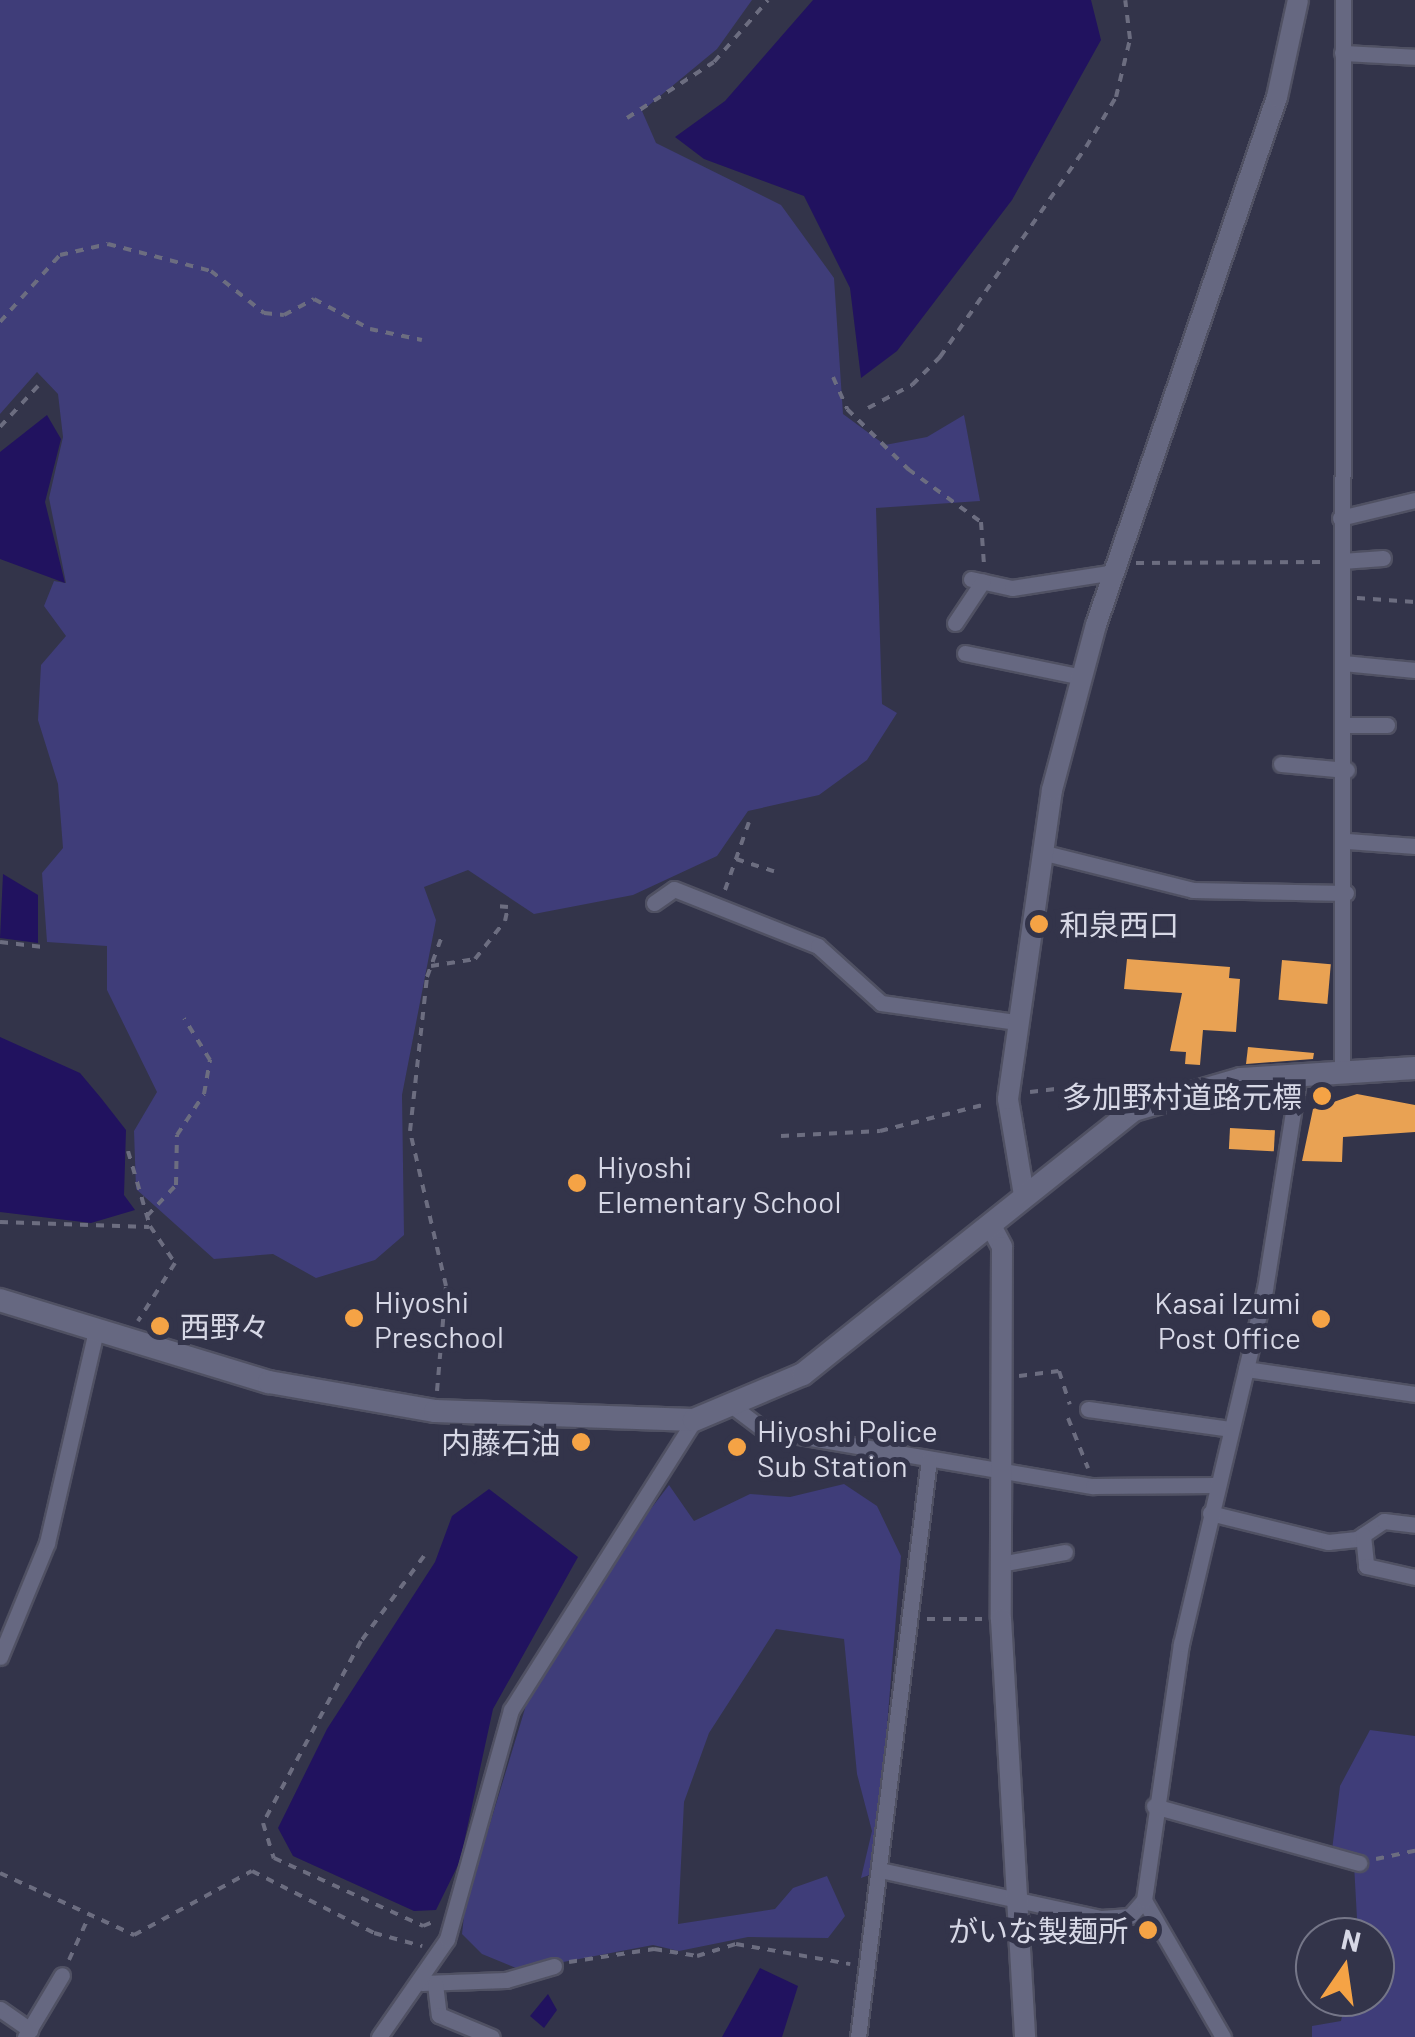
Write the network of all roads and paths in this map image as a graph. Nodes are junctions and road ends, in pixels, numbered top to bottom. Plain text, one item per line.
1 (768, 0) edge
2 (1125, 0) edge
3 (1298, 0) edge
4 (1343, 0) edge
5 (1342, 53) junction
6 (1415, 57) edge
7 (627, 118) dead end
8 (0, 322) edge
9 (422, 340) dead end
10 (832, 377) dead end
11 (38, 386) dead end
12 (868, 408) dead end
13 (0, 427) edge
14 (1415, 500) edge
15 (1340, 518) junction
16 (1383, 558) dead end
17 (1342, 562) junction
18 (1115, 567) junction
19 (977, 580) junction
20 (1342, 596) junction
21 (1415, 602) edge
22 (955, 622) dead end
23 (965, 653) dead end
24 (1344, 662) junction
25 (1415, 670) edge
26 (1082, 677) junction
27 (1346, 725) junction
28 (1387, 725) dead end
29 (1281, 764) dead end
30 (1347, 770) junction
31 (749, 822) dead end
32 (1348, 841) junction
33 (1415, 846) edge
34 (1041, 852) junction
35 (736, 859) junction
36 (774, 871) dead end
37 (1346, 893) junction
38 (654, 903) dead end
39 (496, 906) dead end
40 (718, 908) junction
41 (443, 933) dead end
42 (0, 942) edge
43 (43, 947) dead end
44 (431, 966) junction
45 (184, 1018) dead end
46 (1017, 1022) junction
47 (1415, 1068) edge
48 (1342, 1069) junction
49 (1299, 1075) junction
50 (1008, 1099) junction
51 (1134, 1110) junction
52 (781, 1136) dead end
53 (128, 1151) dead end
54 (1024, 1195) junction
55 (147, 1216) junction
56 (0, 1222) edge
57 (990, 1224) junction
58 (150, 1226) junction
59 (0, 1300) edge
60 (96, 1330) junction
61 (131, 1339) junction
62 (1246, 1369) junction
63 (1000, 1379) junction
64 (1415, 1394) edge
65 (1071, 1406) dead end
66 (734, 1408) junction
67 (1088, 1408) dead end
68 (435, 1411) junction
69 (1068, 1418) dead end
70 (694, 1420) junction
71 (1230, 1428) junction
72 (929, 1459) junction
73 (998, 1469) junction
74 (1095, 1486) junction
75 (1215, 1486) junction
76 (1210, 1513) junction
77 (1415, 1525) edge
78 (1363, 1535) junction
79 (1065, 1552) dead end
80 (424, 1556) dead end
81 (1000, 1564) junction
82 (1415, 1576) edge
83 (907, 1619) junction
84 (1002, 1619) junction
85 (0, 1657) edge
86 (1154, 1806) junction
87 (1415, 1851) edge
88 (1359, 1863) joint
89 (880, 1870) junction
90 (0, 1873) edge
91 (1015, 1897) junction
92 (460, 1898) junction
93 (1144, 1900) junction
94 (90, 1914) junction
95 (438, 1954) junction
96 (554, 1966) joint
97 (869, 1968) junction
98 (62, 1975) joint
99 (428, 1984) junction
100 (0, 2009) edge
101 (28, 2034) edge
102 (380, 2037) edge
103 (492, 2037) edge
104 (858, 2037) edge
105 (1025, 2037) edge
106 (1223, 2037) edge

1 - 7 path
2 - 12 path
3 - 18 street
4 - 5 street
5 - 6 street
5 - 15 street
8 - 9 path
10 - 19 path
11 - 13 path
14 - 15 street
15 - 17 street
16 - 17 street
17 - 18 path
17 - 20 street
18 - 19 street
18 - 26 street
19 - 22 street
20 - 21 path
20 - 24 street
23 - 26 street
24 - 25 street
24 - 27 street
26 - 34 street
27 - 28 street
27 - 30 street
29 - 30 street
30 - 32 street
31 - 35 path
32 - 33 street
32 - 37 street
34 - 37 street
34 - 46 street
35 - 36 path
35 - 40 path
37 - 48 street
38 - 40 street
39 - 44 path
40 - 46 street
41 - 44 path
42 - 43 path
44 - 68 path
45 - 55 path
46 - 50 street
47 - 48 main road
48 - 49 main road
49 - 51 main road
49 - 62 street
50 - 51 path
50 - 52 path
50 - 54 street
51 - 54 main road
53 - 55 path
54 - 57 main road
55 - 58 path
56 - 58 path
57 - 63 street
57 - 66 main road
58 - 61 path
59 - 60 main road
60 - 61 main road
60 - 85 street
61 - 68 main road
62 - 64 street
62 - 71 street
63 - 65 path
63 - 73 street
66 - 70 main road
66 - 72 street
67 - 71 street
68 - 70 main road
69 - 74 path
70 - 92 street
71 - 75 street
72 - 73 street
72 - 83 street
73 - 74 street
73 - 81 street
74 - 75 street
75 - 76 street
76 - 78 street
76 - 86 street
77 - 78 street
78 - 82 street
79 - 81 street
80 - 92 path
81 - 84 street
83 - 84 path
83 - 89 street
84 - 91 street
86 - 88 street
86 - 93 street
87 - 88 path
89 - 91 street
89 - 97 street
90 - 94 path
91 - 93 street
91 - 105 street
92 - 95 street
93 - 106 street
94 - 95 path
94 - 98 path
95 - 99 street
96 - 97 path
96 - 99 street
97 - 104 street
98 - 101 street
99 - 102 street
99 - 103 street
100 - 101 street

